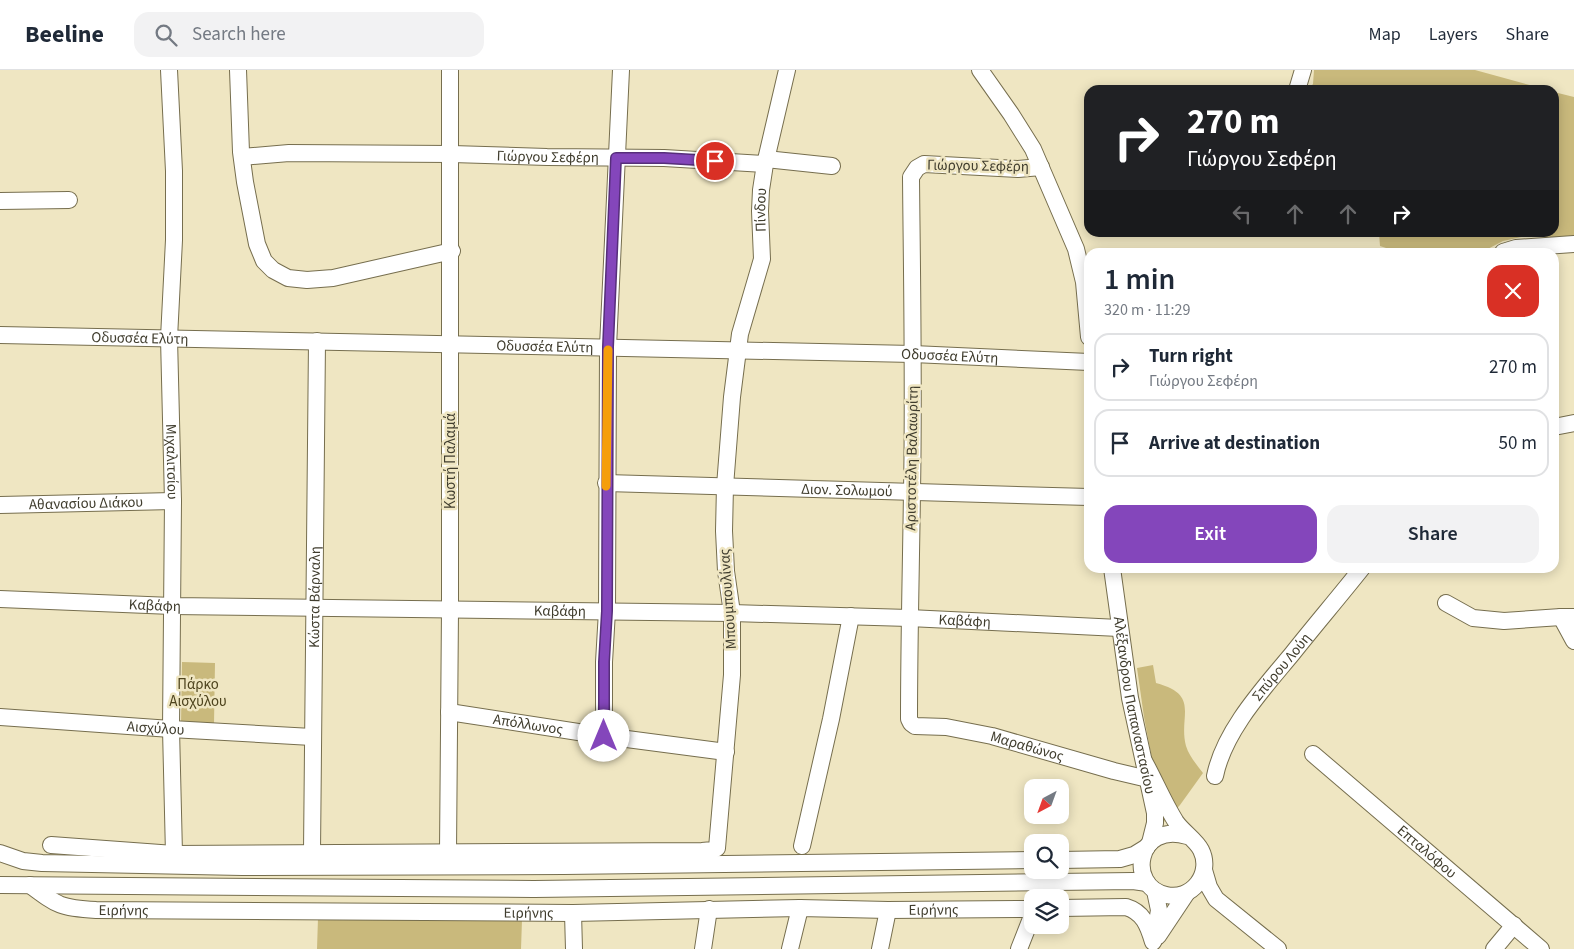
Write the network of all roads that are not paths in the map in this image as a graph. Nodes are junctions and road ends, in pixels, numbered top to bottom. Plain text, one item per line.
1 (169, 70) edge
2 (238, 70) edge
3 (450, 70) edge
4 (621, 70) edge
5 (787, 70) edge
6 (980, 70) edge
7 (1303, 70) edge
8 (1298, 85) edge
9 (452, 154) junction
10 (242, 157) junction
11 (616, 158) junction
12 (766, 161) junction
13 (832, 166) dead end
14 (1041, 167) junction
15 (917, 168) joint
16 (69, 200) dead end
17 (0, 201) edge
18 (1574, 244) edge
19 (1516, 248) edge
20 (452, 251) junction
21 (1084, 282) edge
22 (0, 335) edge
23 (170, 338) junction
24 (317, 341) junction
25 (450, 344) junction
26 (608, 347) junction
27 (737, 350) junction
28 (913, 354) junction
29 (1084, 362) edge
30 (1574, 423) edge
31 (1559, 426) edge
32 (606, 483) junction
33 (725, 486) junction
34 (912, 492) junction
35 (1084, 496) edge
36 (173, 501) junction
37 (0, 505) edge
38 (1113, 573) edge
39 (1358, 573) edge
40 (0, 599) edge
41 (1446, 603) dead end
42 (172, 606) junction
43 (314, 608) junction
44 (450, 610) junction
45 (607, 611) junction
46 (732, 613) junction
47 (851, 616) junction
48 (1567, 617) edge
49 (909, 618) junction
50 (1119, 628) junction
51 (1574, 641) edge
52 (449, 712) junction
53 (0, 717) edge
54 (909, 719) joint
55 (171, 729) junction
56 (604, 736) junction
57 (312, 737) junction
58 (726, 752) junction
59 (1313, 754) dead end
60 (1144, 761) junction
61 (1215, 776) dead end
62 (1148, 779) junction
63 (1187, 836) junction
64 (51, 845) dead end
65 (1148, 845) junction
66 (802, 846) dead end
67 (312, 852) junction
68 (448, 852) junction
69 (0, 853) edge
70 (174, 854) junction
71 (1024, 860) edge
72 (1069, 860) edge
73 (1204, 870) junction
74 (0, 885) edge
75 (30, 885) junction
76 (1151, 887) junction
77 (1186, 894) junction
78 (800, 908) junction
79 (1024, 908) edge
80 (1069, 908) edge
81 (709, 909) junction
82 (888, 910) junction
83 (573, 913) junction
84 (1514, 925) junction
85 (1025, 934) edge
86 (1152, 945) edge
87 (574, 949) edge
88 (703, 949) edge
89 (790, 949) edge
90 (880, 949) edge
91 (1019, 949) edge
92 (1278, 949) edge
93 (1494, 949) edge
94 (1541, 949) edge

1 - 23 street, Μιχαλιτσίου
2 - 10 street
3 - 9 street, Κωστή Παλαμά
4 - 11 street
5 - 12 street, Πίνδου
6 - 14 street
7 - 8 street
9 - 10 street, Γιώργου Σεφέρη
9 - 11 street, Γιώργου Σεφέρη
9 - 20 street, Κωστή Παλαμά
10 - 20 street
11 - 12 street, Γιώργου Σεφέρη
11 - 26 street
12 - 13 street, Γιώργου Σεφέρη
12 - 27 street, Πίνδου
14 - 15 street, Γιώργου Σεφέρη
14 - 21 street
15 - 28 street, Αριστοτέλη Βαλαωρίτη
16 - 17 street
18 - 19 street
20 - 25 street, Κωστή Παλαμά
22 - 23 street, Οδυσσέα Ελύτη
23 - 24 street, Οδυσσέα Ελύτη
23 - 36 street, Μιχαλιτσίου
24 - 25 street, Οδυσσέα Ελύτη
24 - 43 street, Κώστα Βάρναλη
25 - 26 street, Οδυσσέα Ελύτη
25 - 44 street, Κωστή Παλαμά
26 - 27 street, Οδυσσέα Ελύτη
26 - 32 street
27 - 28 street, Οδυσσέα Ελύτη
27 - 33 street, Μπουμπουλίνας
28 - 29 street, Οδυσσέα Ελύτη
28 - 34 street, Αριστοτέλη Βαλαωρίτη
30 - 31 street
32 - 33 street, Διον. Σολωμού
32 - 45 street
33 - 34 street, Διον. Σολωμού
33 - 46 street, Μπουμπουλίνας
34 - 35 street, Διον. Σολωμού
34 - 49 street, Αριστοτέλη Βαλαωρίτη
36 - 37 street, Αθανασίου Διάκου
36 - 42 street, Μιχαλιτσίου
38 - 50 street, Αλέξανδρου Παπαναστασίου
39 - 61 street, Σπύρου Λούη
40 - 42 street, Καβάφη
41 - 48 street
42 - 43 street, Καβάφη
42 - 55 street, Μιχαλιτσίου
43 - 44 street, Καβάφη
43 - 57 street, Κώστα Βάρναλη
44 - 45 street, Καβάφη
44 - 52 street, Κωστή Παλαμά
45 - 46 street, Καβάφη
45 - 56 street
46 - 47 street, Καβάφη
46 - 58 street, Μπουμπουλίνας
47 - 49 street, Καβάφη
47 - 66 street
48 - 51 street
49 - 50 street, Καβάφη
49 - 54 street, Αριστοτέλη Βαλαωρίτη
50 - 60 street, Αλέξανδρου Παπαναστασίου
52 - 56 street, Απόλλωνος
52 - 68 street, Κωστή Παλαμά
53 - 55 street, Αισχύλου
54 - 62 street, Μαραθώνος
55 - 57 street, Αισχύλου
55 - 70 street, Μιχαλιτσίου
56 - 58 street, Απόλλωνος
57 - 67 street, Κώστα Βάρναλη
58 - 68 street, Μπουμπουλίνας
59 - 84 street, Επταλόφου
60 - 62 street, Αλέξανδρου Παπαναστασίου
60 - 63 street
62 - 65 street, Αλέξανδρου Παπαναστασίου
63 - 65 street
63 - 73 street
64 - 70 street
65 - 72 street
65 - 76 street
67 - 68 street
67 - 70 street
69 - 71 street
73 - 77 street
73 - 92 street
74 - 75 street
75 - 76 street
75 - 83 street, Ειρήνης
76 - 77 street
76 - 86 street
77 - 86 street
78 - 81 street, Ειρήνης
78 - 82 street, Ειρήνης
78 - 89 street
79 - 82 street, Ειρήνης
80 - 86 street
81 - 83 street, Ειρήνης
81 - 88 street
82 - 90 street
83 - 87 street
84 - 93 street
84 - 94 street, Επταλόφου
85 - 91 street

